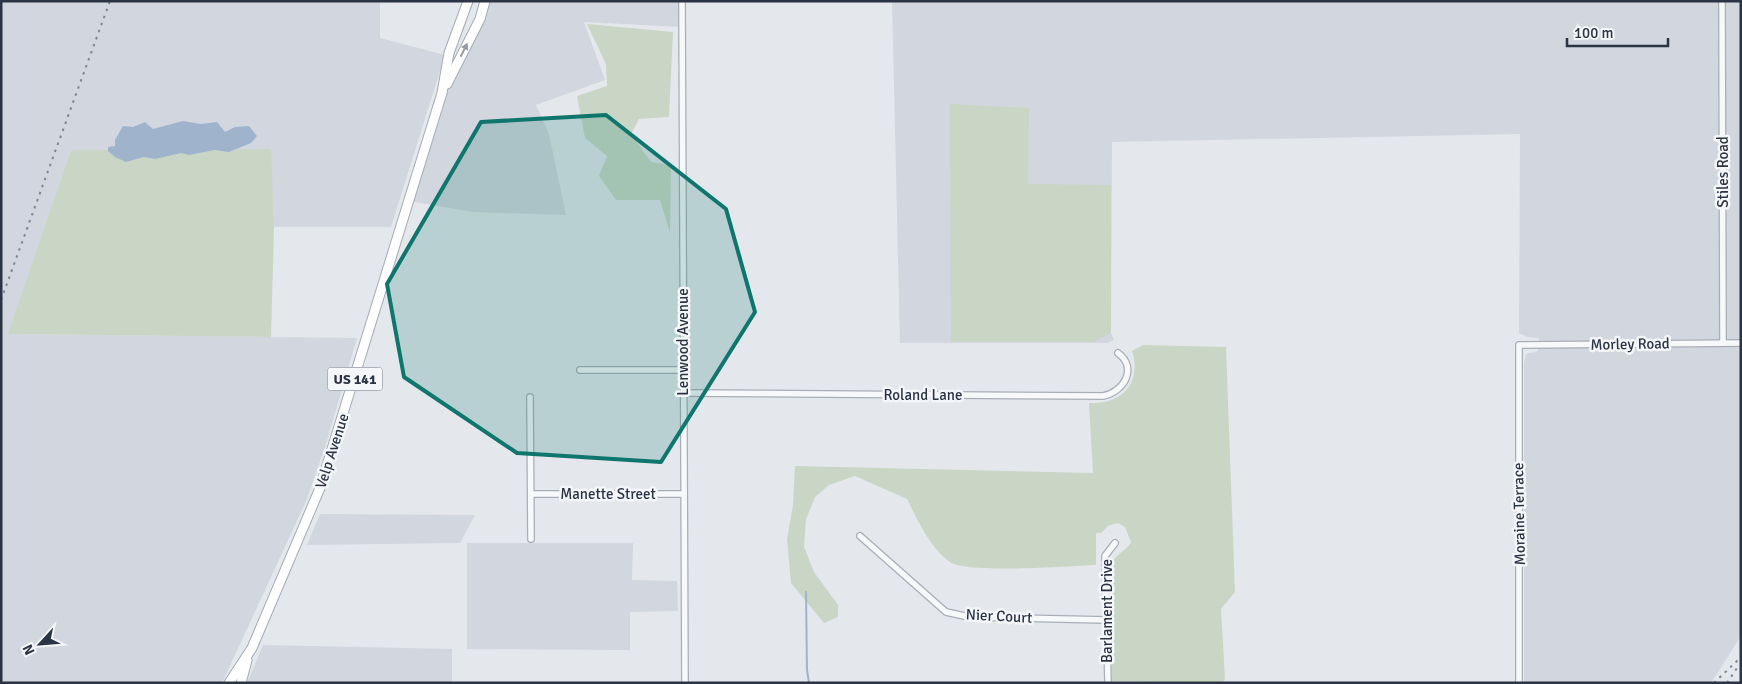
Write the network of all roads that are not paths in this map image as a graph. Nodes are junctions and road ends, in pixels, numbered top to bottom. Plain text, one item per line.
1 (468, 1) edge
2 (485, 1) edge
3 (682, 1) edge
4 (1722, 1) edge
5 (442, 93) junction
6 (1723, 343) junction
7 (1741, 343) edge
8 (1519, 345) joint
9 (1118, 353) dead end
10 (580, 370) dead end
11 (684, 370) junction
12 (684, 393) junction
13 (530, 397) dead end
14 (532, 494) junction
15 (684, 494) junction
16 (860, 536) dead end
17 (531, 538) dead end
18 (1115, 543) dead end
19 (1107, 620) junction
20 (247, 657) junction
21 (229, 683) edge
22 (241, 683) edge
23 (685, 683) edge
24 (1108, 683) edge
25 (1519, 683) edge

1 - 5 main road, Velp Avenue / US 141
5 -> 2 main road, Velp Avenue / US 141
3 - 11 street, Lenwood Avenue
4 - 6 street, Stiles Road
5 - 20 main road, Velp Avenue / US 141
6 - 7 street, Morley Road
6 - 8 street, Morley Road
8 - 25 street, Moraine Terrace
9 - 12 street, Roland Lane
10 - 11 street
11 - 12 street, Lenwood Avenue
12 - 15 street, Lenwood Avenue
13 - 14 street
14 - 15 street, Manette Street
14 - 17 street
15 - 23 street, Lenwood Avenue
16 - 19 street, Nier Court
18 - 19 street, Barlament Drive
19 - 24 street, Barlament Drive
20 - 21 main road, Velp Avenue / US 141
20 - 22 main road, Velp Avenue / US 141

